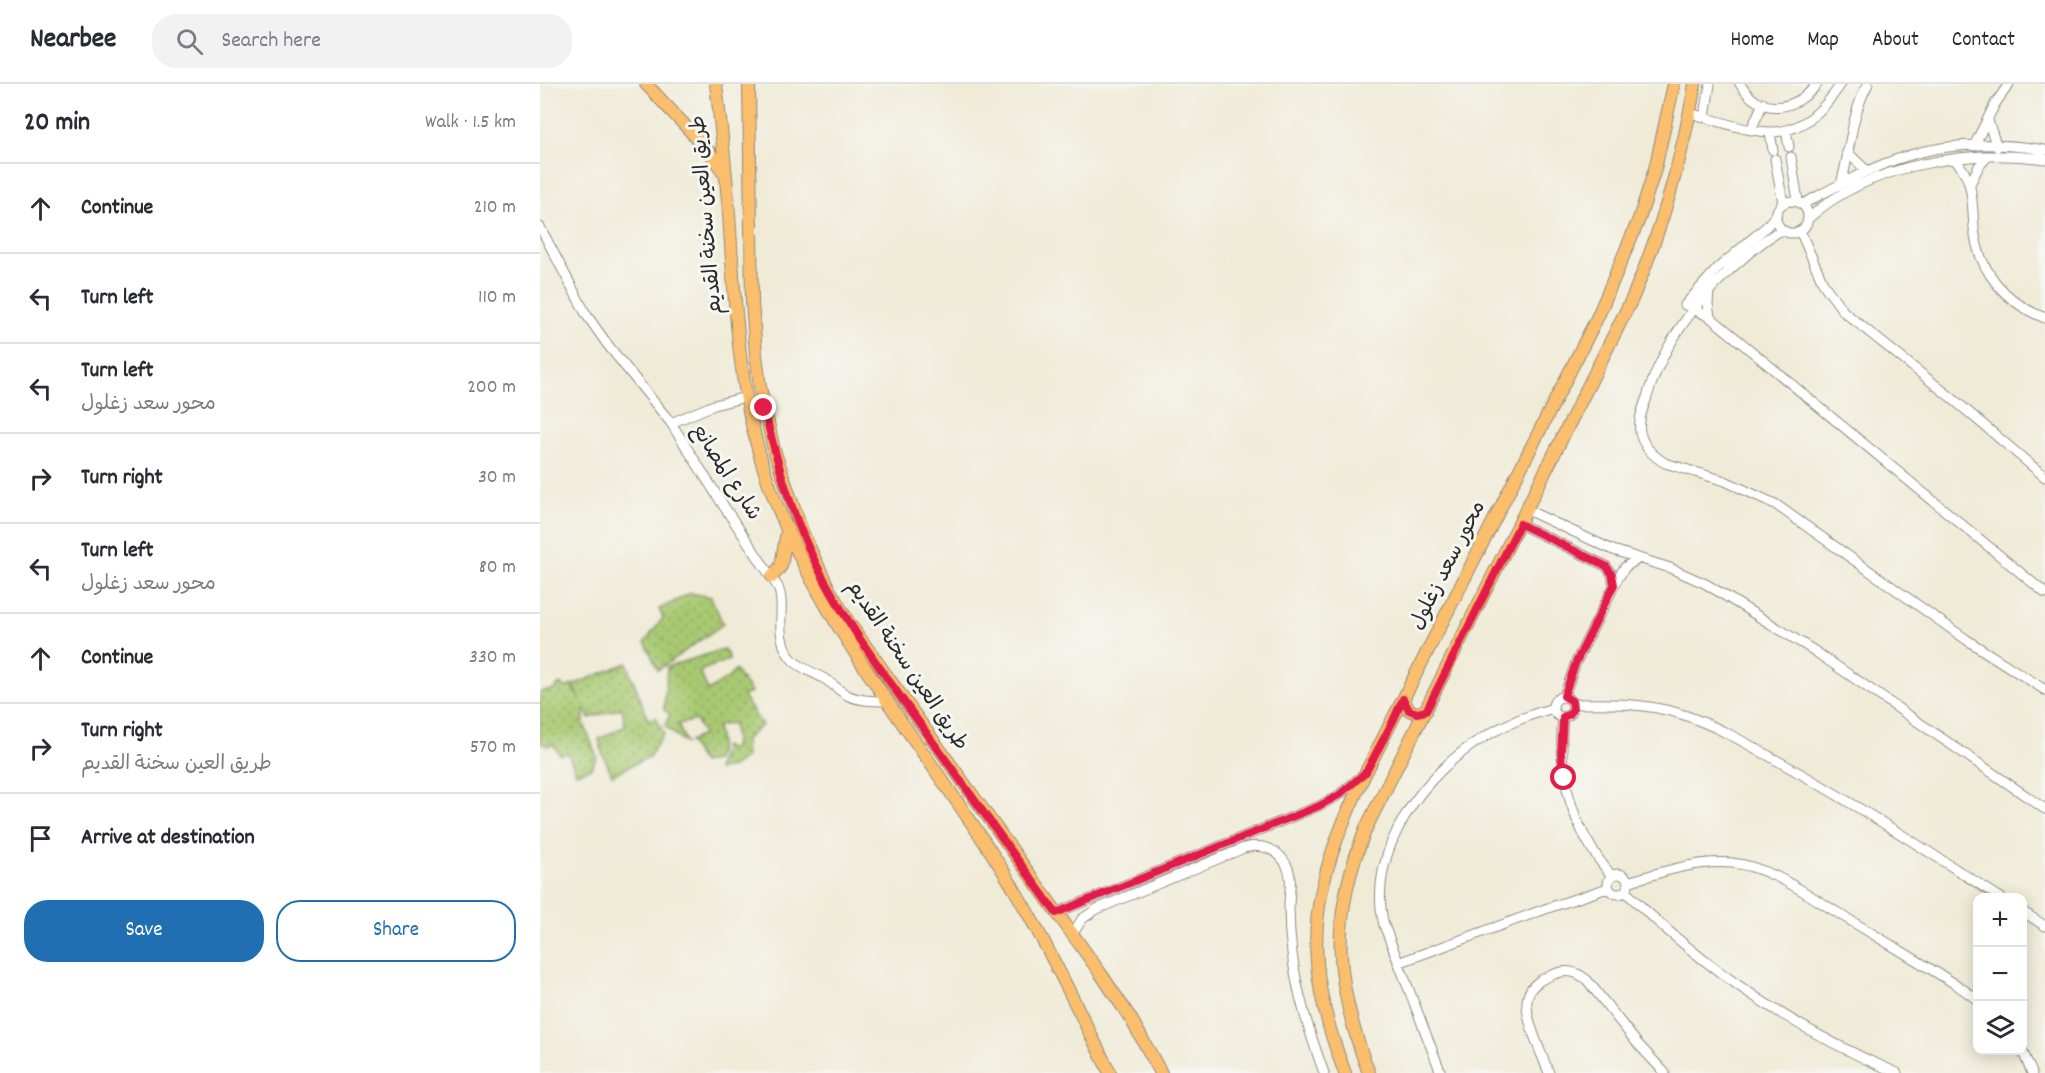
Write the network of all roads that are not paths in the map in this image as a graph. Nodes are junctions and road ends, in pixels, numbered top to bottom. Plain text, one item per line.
1 (646, 84) edge
2 (716, 84) edge
3 (749, 84) edge
4 (1674, 84) edge
5 (1695, 84) edge
6 (1710, 84) edge
7 (1740, 84) edge
8 (1817, 84) edge
9 (1841, 84) edge
10 (1868, 84) edge
11 (2009, 84) edge
12 (1763, 103) junction
13 (1690, 112) junction
14 (1705, 117) junction
15 (1988, 121) junction
16 (1751, 130) junction
17 (1786, 130) junction
18 (1770, 133) junction
19 (1974, 146) junction
20 (1789, 147) dead end
21 (1997, 147) junction
22 (2045, 150) edge
23 (1847, 152) junction
24 (2034, 153) junction
25 (1988, 156) junction
26 (1791, 157) dead end
27 (1954, 159) junction
28 (2045, 159) edge
29 (1890, 162) junction
30 (1867, 171) junction
31 (1893, 172) junction
32 (726, 179) junction
33 (1841, 183) junction
34 (1970, 184) junction
35 (1783, 203) junction
36 (1800, 203) junction
37 (1776, 215) junction
38 (1809, 218) junction
39 (540, 226) edge
40 (1783, 230) junction
41 (1800, 231) junction
42 (1709, 291) junction
43 (1693, 310) junction
44 (1710, 317) junction
45 (2045, 318) edge
46 (746, 397) junction
47 (671, 423) junction
48 (2045, 477) edge
49 (1527, 510) junction
50 (1520, 524) junction
51 (787, 531) junction
52 (1613, 550) junction
53 (1638, 559) junction
54 (1606, 566) junction
55 (772, 578) junction
56 (1614, 585) junction
57 (2045, 593) edge
58 (2045, 690) edge
59 (1564, 696) junction
60 (1403, 699) junction
61 (888, 701) junction
62 (1573, 704) junction
63 (1553, 708) junction
64 (1426, 711) junction
65 (1563, 717) junction
66 (1393, 721) junction
67 (1412, 737) junction
68 (1366, 772) junction
69 (2045, 809) edge
70 (1611, 876) junction
71 (1627, 886) junction
72 (1608, 888) junction
73 (1995, 893) edge
74 (1056, 913) junction
75 (2027, 914) edge
76 (2045, 926) edge
77 (1072, 935) junction
78 (1398, 963) junction
79 (1973, 997) edge
80 (2024, 1055) edge
81 (1110, 1073) edge
82 (1161, 1073) edge
83 (1324, 1073) edge
84 (1345, 1073) edge
85 (1369, 1073) edge
86 (1441, 1073) edge
87 (1549, 1073) edge
88 (1665, 1073) edge
89 (1897, 1073) edge
90 (2032, 1073) edge

1 - 32 main road
2 - 32 main road, طريق العين سخنة القديم
3 - 74 main road, طريق العين سخنة القديم
4 - 60 main road, محور سعد زغلول
5 - 13 main road
6 - 14 street
7 - 12 street
8 - 12 street
9 - 17 street
10 - 23 street
11 - 15 street
12 - 16 street
13 - 14 street
13 - 49 main road
14 - 16 street
15 - 19 street
15 - 21 street
16 - 18 street
17 - 18 street
17 - 20 street
18 - 35 street
19 - 21 street
19 - 29 street
21 - 24 street
22 - 24 street
23 - 30 street
23 - 33 street
24 - 25 street
24 - 28 street
25 - 27 street
25 - 34 street
26 - 36 street
27 - 31 street
27 - 34 street
29 - 30 street
29 - 31 street
30 - 33 street
31 - 38 street
32 - 46 main road, طريق العين سخنة القديم
33 - 36 street
34 - 45 street
35 - 36 street
35 - 37 street
36 - 38 street
37 - 40 street
37 - 43 street
38 - 41 street
39 - 47 street, شارع المصانع
40 - 41 street
40 - 42 street
41 - 48 street
42 - 43 street
42 - 44 street
43 - 44 street
43 - 58 street
44 - 57 street
46 - 47 street
46 - 51 main road, طريق العين سخنة القديم
47 - 55 street, شارع المصانع
49 - 50 main road
49 - 52 street
50 - 54 street
50 - 64 main road
51 - 55 main road
51 - 61 main road, طريق العين سخنة القديم
52 - 53 street
52 - 54 street
53 - 56 street
53 - 69 street
54 - 56 street
55 - 61 street, شارع المصانع
56 - 59 street
59 - 62 street
59 - 63 street
60 - 64 main road
60 - 66 main road, محور سعد زغلول
61 - 81 main road, طريق العين سخنة القديم
62 - 65 street
62 - 73 street
63 - 65 street
63 - 78 street
64 - 67 main road
65 - 70 street
66 - 67 main road
66 - 68 main road, محور سعد زغلول
67 - 85 main road
68 - 74 street
68 - 84 main road, محور سعد زغلول
70 - 71 street
70 - 72 street
71 - 72 street
71 - 79 street
71 - 89 street
72 - 78 street
74 - 77 main road, طريق العين سخنة القديم
75 - 76 street
77 - 82 main road, طريق العين سخنة القديم
77 - 83 street
78 - 86 street
80 - 90 street
87 - 88 street

